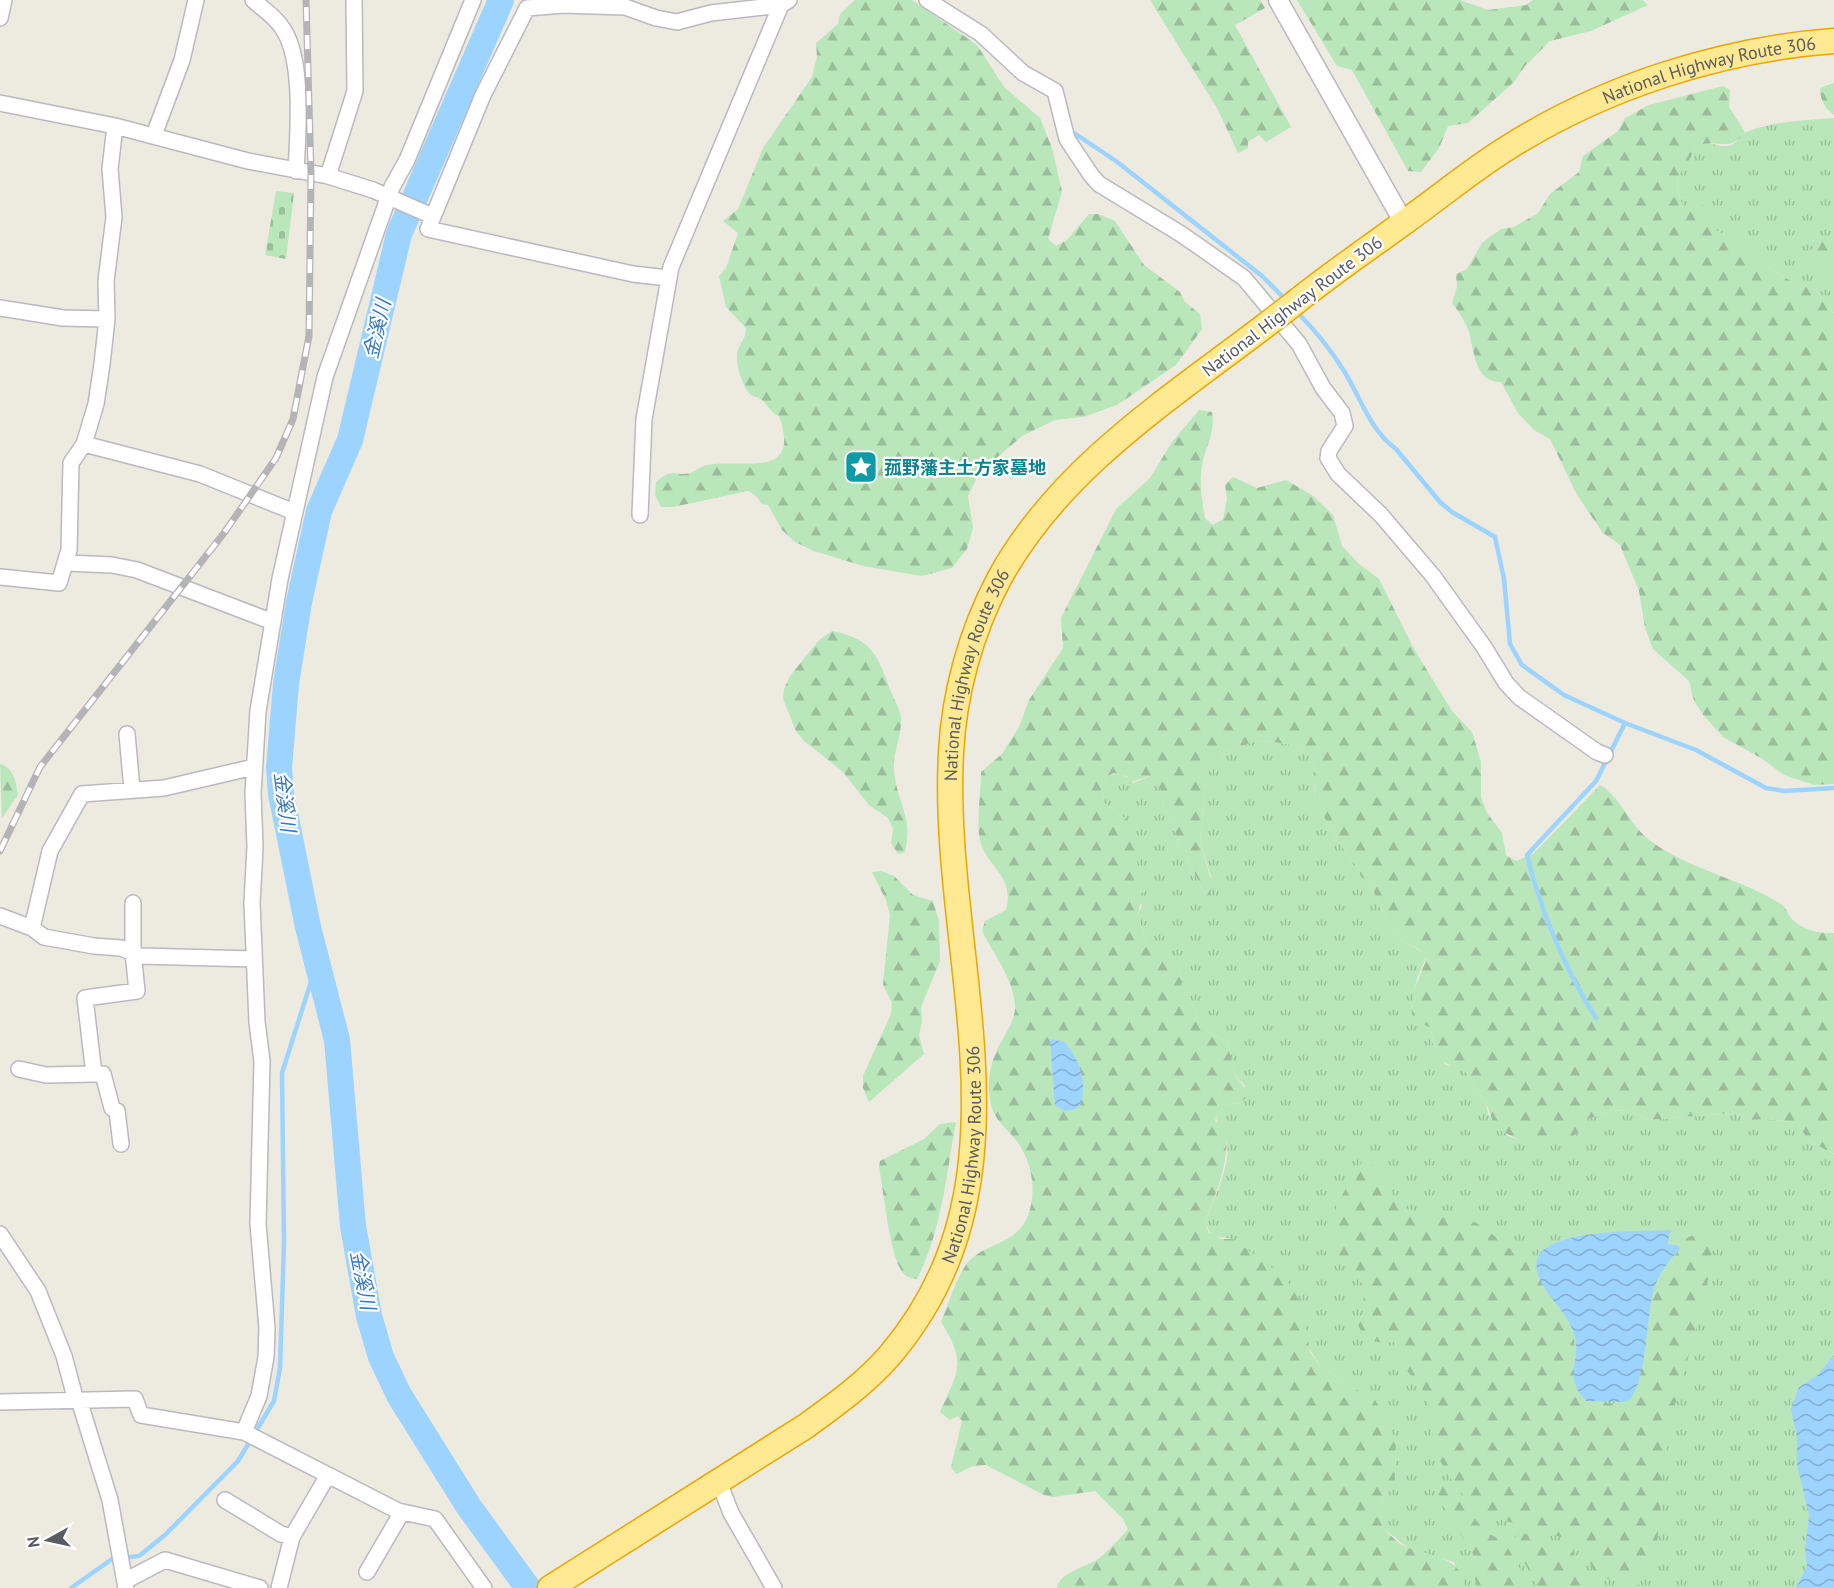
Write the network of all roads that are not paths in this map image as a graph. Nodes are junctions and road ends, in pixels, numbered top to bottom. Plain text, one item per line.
1 (4, 0) edge
2 (196, 0) edge
3 (253, 0) edge
4 (354, 0) edge
5 (473, 0) edge
6 (927, 0) edge
7 (1278, 0) edge
8 (784, 2) edge
9 (0, 18) edge
10 (1834, 41) edge
11 (0, 103) edge
12 (115, 126) junction
13 (154, 135) junction
14 (296, 171) junction
15 (328, 176) junction
16 (391, 197) junction
17 (430, 214) junction
18 (1404, 223) junction
19 (668, 278) junction
20 (0, 308) edge
21 (107, 319) junction
22 (84, 444) junction
23 (294, 512) junction
24 (640, 515) dead end
25 (67, 563) junction
26 (0, 577) edge
27 (273, 622) junction
28 (127, 734) dead end
29 (1605, 755) dead end
30 (256, 771) junction
31 (132, 789) junction
32 (133, 903) dead end
33 (0, 916) edge
34 (32, 928) junction
35 (133, 952) junction
36 (254, 959) junction
37 (19, 1069) dead end
38 (94, 1074) junction
39 (121, 1144) dead end
40 (0, 1234) edge
41 (78, 1400) junction
42 (0, 1402) edge
43 (246, 1433) junction
44 (328, 1475) junction
45 (719, 1482) junction
46 (225, 1500) dead end
47 (402, 1512) junction
48 (292, 1537) junction
49 (367, 1572) dead end
50 (125, 1579) edge
51 (555, 1585) edge
52 (260, 1588) edge
53 (279, 1588) edge
54 (484, 1588) edge
55 (774, 1588) edge

1 - 9 street
2 - 13 street
3 - 14 street
4 - 15 street
5 - 16 street
6 - 29 street
7 - 18 street
8 - 17 street
8 - 19 street
10 - 18 highway, National Highway Route 306
11 - 12 street
12 - 13 street
12 - 21 street
13 - 14 street
14 - 15 street
15 - 16 street
16 - 17 street
16 - 23 street
17 - 19 street
18 - 45 highway, National Highway Route 306, bridge
19 - 24 street
20 - 21 street
21 - 22 street
22 - 23 street
22 - 25 street
23 - 27 street
25 - 26 street
25 - 27 street
27 - 30 street
28 - 31 street
30 - 31 street
30 - 36 street
31 - 34 street
32 - 35 street
33 - 34 street
34 - 35 street
35 - 36 street
35 - 38 street
36 - 43 street
37 - 38 street
38 - 39 street
40 - 41 street
41 - 42 street
41 - 43 street
41 - 50 street
43 - 44 street
44 - 47 street
44 - 48 street
45 - 51 highway, National Highway Route 306
45 - 55 street
46 - 48 street
47 - 49 street
47 - 54 street
48 - 53 street
50 - 52 street

